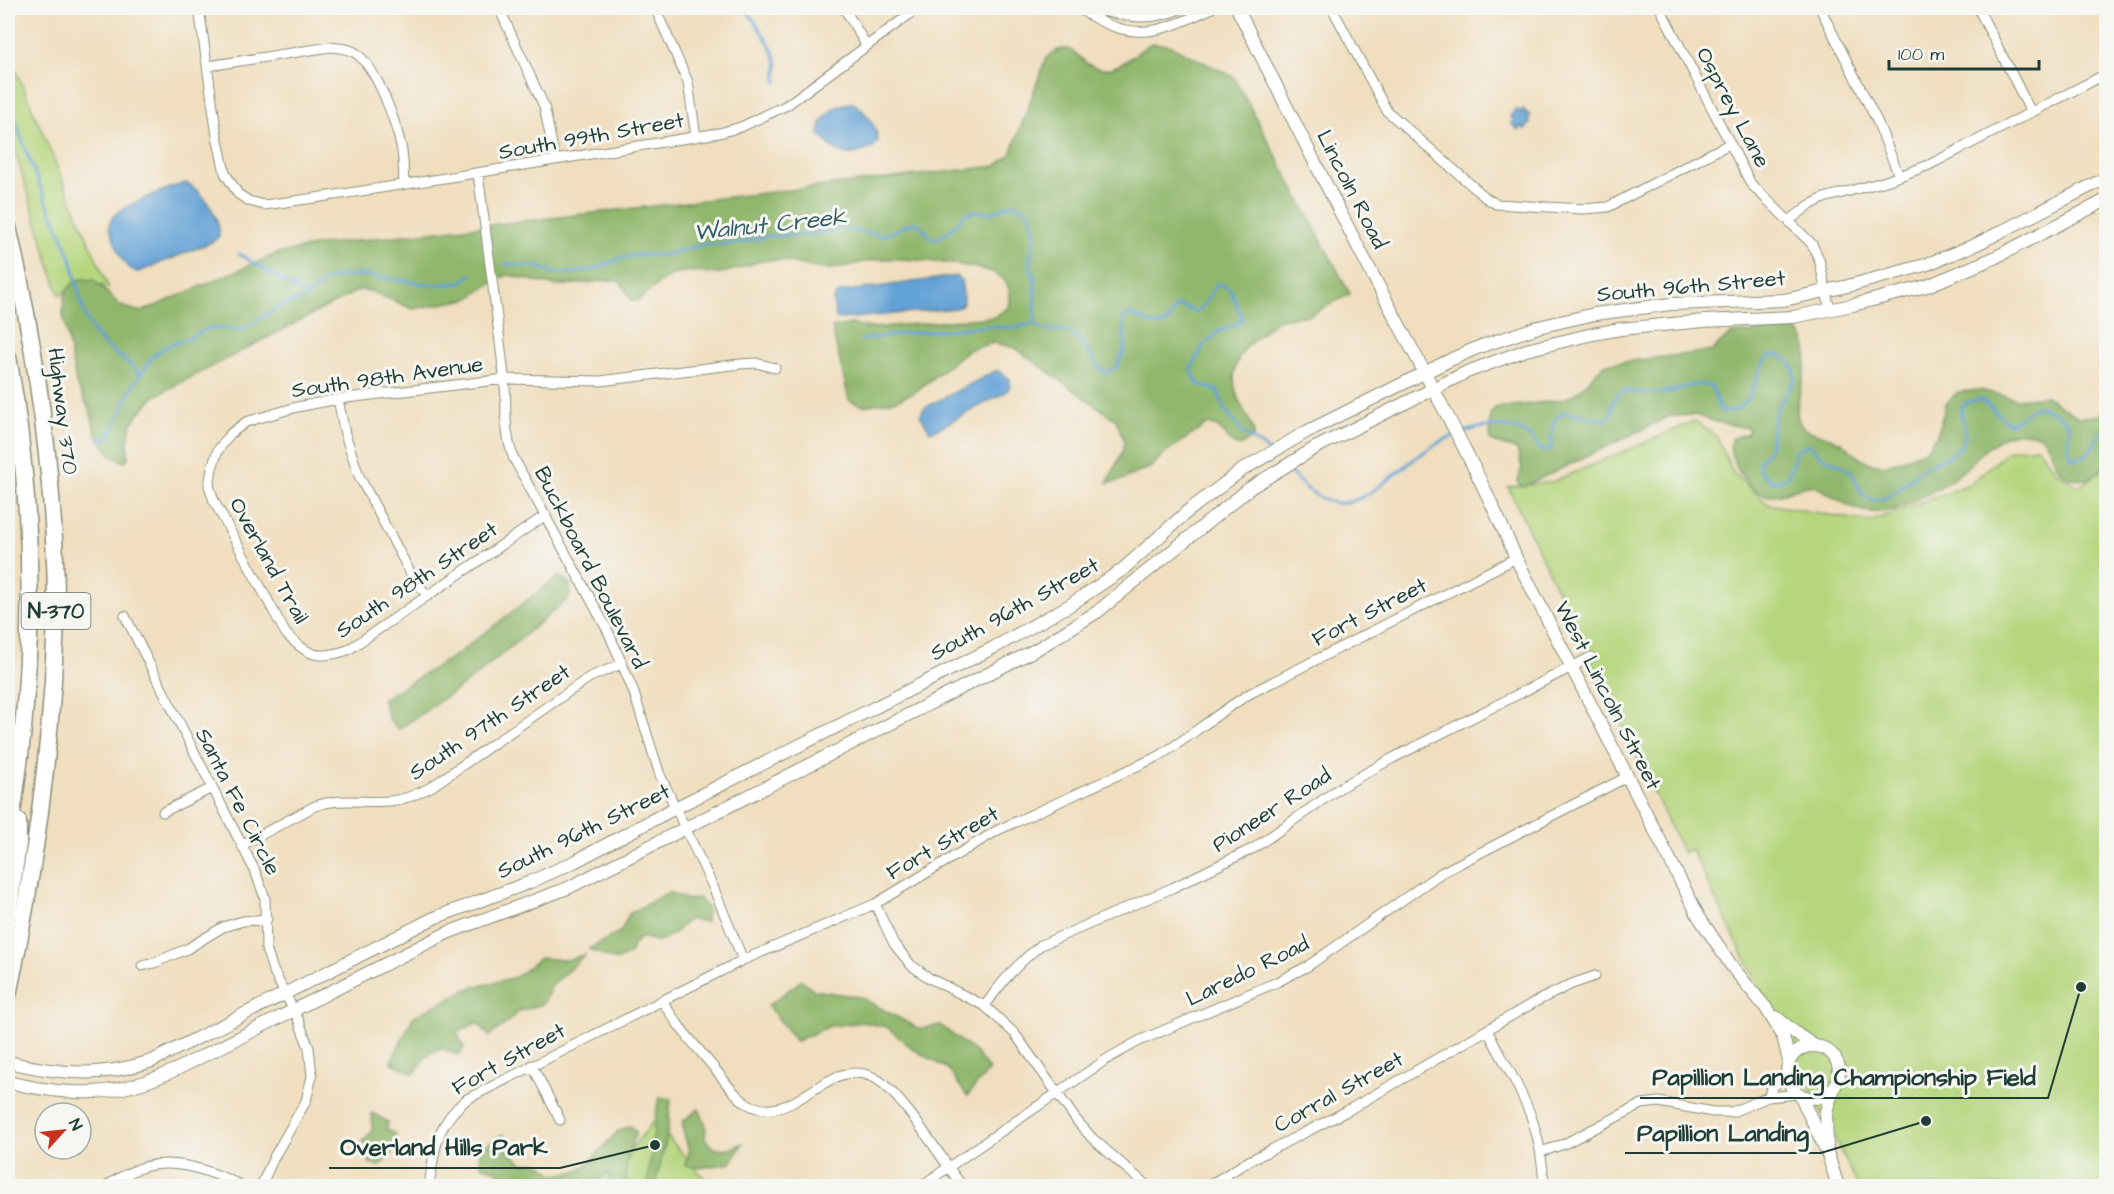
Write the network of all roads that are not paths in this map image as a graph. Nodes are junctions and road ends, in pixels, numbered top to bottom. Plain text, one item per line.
1 (199, 8) edge
2 (499, 8) edge
3 (655, 8) edge
4 (844, 8) edge
5 (918, 8) edge
6 (1078, 8) edge
7 (1088, 8) edge
8 (1182, 8) edge
9 (1212, 8) edge
10 (1237, 8) edge
11 (1332, 8) edge
12 (1660, 8) edge
13 (1820, 8) edge
14 (1978, 8) edge
15 (866, 45) junction
16 (208, 66) junction
17 (2106, 74) edge
18 (2031, 112) junction
19 (696, 137) junction
20 (1730, 144) junction
21 (555, 159) junction
22 (478, 174) junction
23 (1899, 176) junction
24 (2106, 178) edge
25 (404, 184) junction
26 (2106, 200) edge
27 (1789, 221) junction
28 (8, 227) edge
29 (1826, 291) junction
30 (1830, 310) junction
31 (8, 357) edge
32 (775, 368) dead end
33 (1424, 372) junction
34 (505, 379) junction
35 (1433, 389) junction
36 (338, 399) junction
37 (209, 486) joint
38 (546, 515) junction
39 (1516, 558) junction
40 (427, 596) junction
41 (125, 616) dead end
42 (303, 650) joint
43 (1591, 657) dead end
44 (622, 664) junction
45 (1572, 668) junction
46 (1627, 777) junction
47 (18, 782) junction
48 (212, 788) junction
49 (675, 808) junction
50 (163, 812) dead end
51 (685, 829) junction
52 (8, 838) edge
53 (242, 845) junction
54 (875, 904) junction
55 (8, 913) edge
56 (267, 919) junction
57 (744, 960) junction
58 (142, 966) dead end
59 (1595, 976) dead end
60 (285, 994) junction
61 (8, 995) edge
62 (662, 1000) junction
63 (985, 1006) junction
64 (1766, 1008) junction
65 (293, 1010) junction
66 (1487, 1030) junction
67 (1815, 1046) junction
68 (8, 1062) edge
69 (532, 1065) junction
70 (1788, 1067) junction
71 (8, 1082) edge
72 (1834, 1088) junction
73 (1057, 1092) junction
74 (1799, 1094) junction
75 (1768, 1097) junction
76 (560, 1120) dead end
77 (1541, 1152) junction
78 (1827, 1152) junction
79 (949, 1168) junction
80 (107, 1186) edge
81 (242, 1186) edge
82 (261, 1186) edge
83 (429, 1186) edge
84 (921, 1186) edge
85 (962, 1186) edge
86 (1147, 1186) edge
87 (1208, 1186) edge
88 (1544, 1186) edge
89 (1838, 1186) edge

1 - 16 street
2 - 21 street
3 - 19 street
4 - 15 street
5 - 15 street, South 99th Street
6 - 9 street
7 - 8 street
10 - 33 main road, Lincoln Road
11 - 20 street
12 - 20 street, Osprey Lane
13 - 23 street
14 - 18 street
15 - 19 street, South 99th Street
16 - 25 street
16 - 25 street, South 99th Street
17 - 18 street
18 - 23 street
19 - 21 street, South 99th Street
20 - 27 street, Osprey Lane
21 - 22 street, South 99th Street
22 - 25 street, South 99th Street
22 - 34 street, Buckboard Boulevard
23 - 27 street
24 - 29 main road, South 96th Street
26 - 30 main road, South 96th Street
27 - 29 street, Osprey Lane
28 - 61 highway, Highway 370 / N-370
29 - 30 street, Osprey Lane
29 - 33 main road, South 96th Street
30 - 35 main road, South 96th Street
31 - 47 highway, N-370
32 - 34 street, South 98th Avenue
33 - 35 main road, Lincoln Road
33 - 49 main road, South 96th Street
34 - 36 street, South 98th Avenue
34 - 38 street, Buckboard Boulevard
35 - 39 main road, West Lincoln Street
35 - 51 main road, South 96th Street
36 - 37 street, South 98th Avenue
36 - 40 street
37 - 42 street, Overland Trail
38 - 40 street, South 98th Street
38 - 44 street, Buckboard Boulevard
39 - 45 main road, West Lincoln Street
39 - 54 street, Fort Street
40 - 42 street, South 98th Street
41 - 48 street, Santa Fe Circle
43 - 45 street, Pioneer Road
44 - 49 street, Buckboard Boulevard
44 - 53 street, South 97th Street
45 - 46 main road, West Lincoln Street
45 - 63 street, Pioneer Road
46 - 64 main road, West Lincoln Street
46 - 73 street, Laredo Road
47 - 52 highway, N-370
47 - 55 highway
48 - 50 street
48 - 53 street, Santa Fe Circle
49 - 51 street, Buckboard Boulevard
49 - 60 main road, South 96th Street
51 - 57 street, Buckboard Boulevard
51 - 65 main road, South 96th Street
53 - 56 street, Santa Fe Circle
54 - 57 street, Fort Street
54 - 63 street
56 - 58 street
56 - 60 street, Santa Fe Circle
57 - 62 street, Fort Street
59 - 66 street, Corral Street
60 - 65 street, Santa Fe Circle
60 - 68 main road, South 96th Street
62 - 69 street, Fort Street
62 - 79 street
63 - 73 street
64 - 67 main road, West Lincoln Street
64 - 70 main road, West Lincoln Street
65 - 71 main road, South 96th Street
65 - 82 street, Santa Fe Circle
66 - 77 street
66 - 87 street, Corral Street
67 - 70 main road
67 - 72 main road
69 - 76 street
69 - 83 street, Fort Street
70 - 74 main road
70 - 75 street
72 - 74 main road
72 - 78 main road
73 - 79 street, Laredo Road
73 - 86 street
74 - 75 street
74 - 78 main road
75 - 77 street
77 - 88 street
78 - 89 main road
79 - 84 street, Laredo Road
79 - 85 street
80 - 81 street

